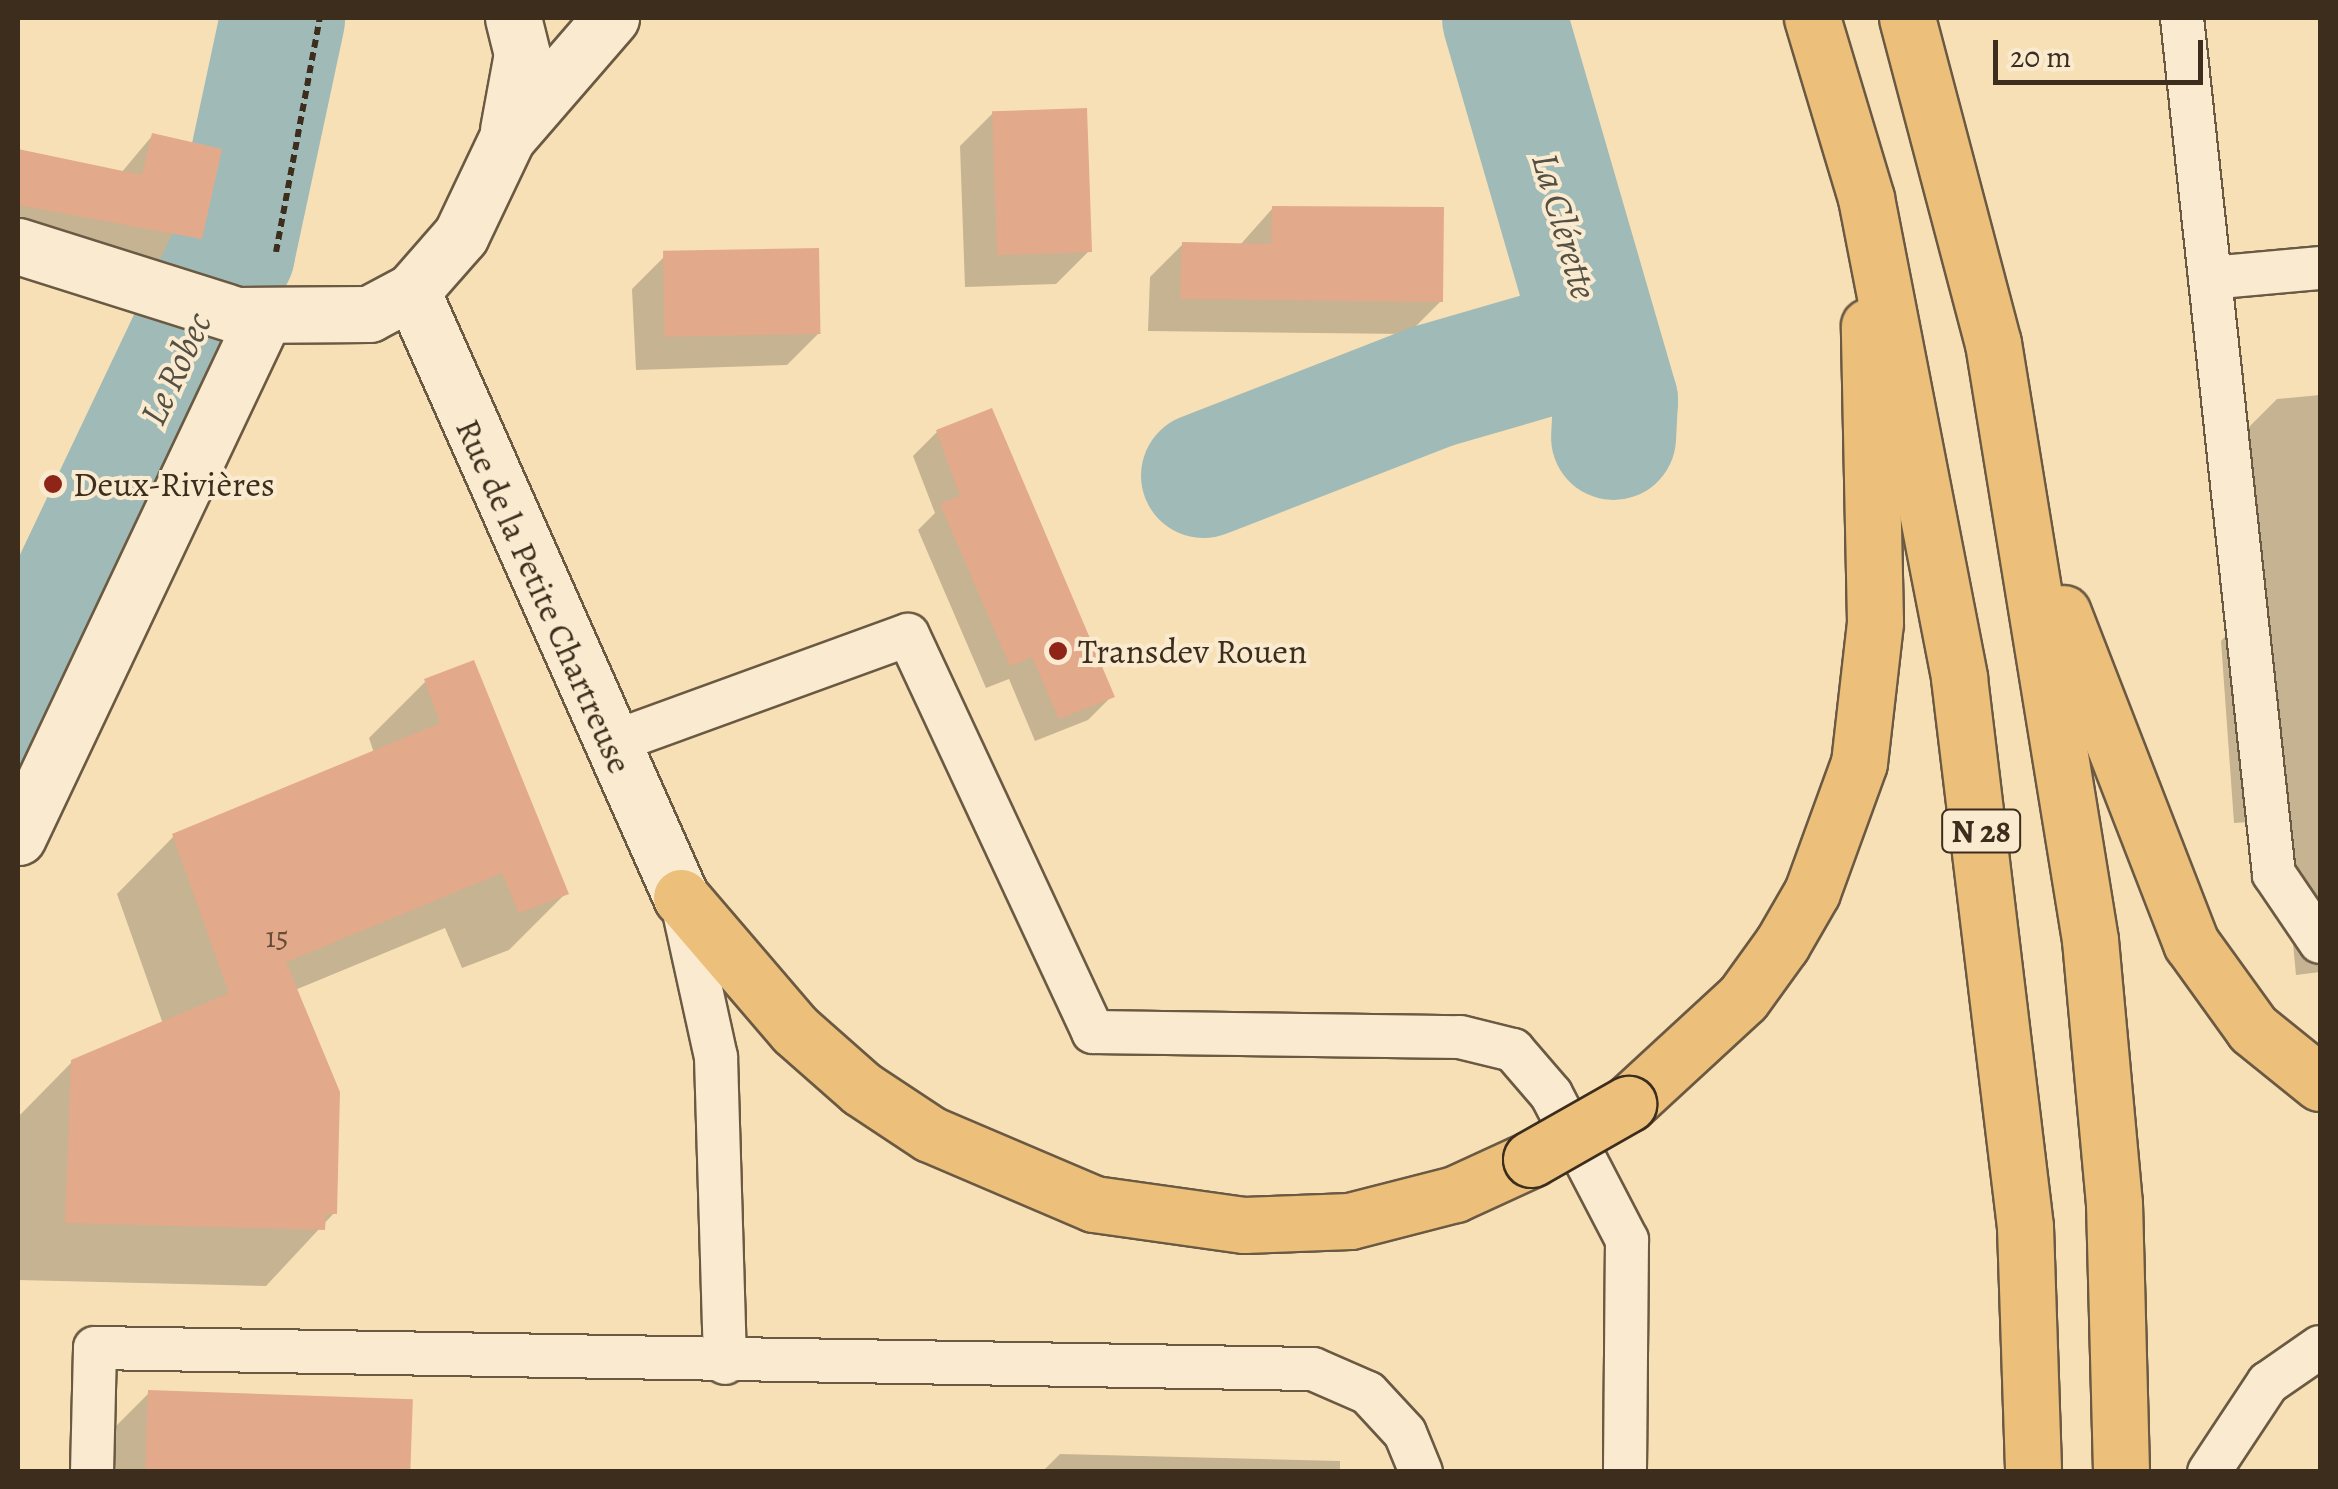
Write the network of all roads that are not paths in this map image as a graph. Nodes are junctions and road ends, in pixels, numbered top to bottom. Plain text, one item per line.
1 (513, 18) edge
2 (612, 18) edge
3 (1812, 18) edge
4 (1907, 18) edge
5 (2182, 18) edge
6 (507, 138) junction
7 (1866, 198) junction
8 (18, 246) edge
9 (2320, 268) edge
10 (2210, 278) junction
11 (412, 292) junction
12 (250, 316) junction
13 (2029, 527) junction
14 (608, 744) junction
15 (18, 837) edge
16 (681, 897) junction
17 (2320, 942) edge
18 (2320, 1084) edge
19 (2320, 1347) edge
20 (725, 1363) junction
21 (92, 1472) edge
22 (1422, 1472) edge
23 (1624, 1472) edge
24 (2032, 1472) edge
25 (2121, 1472) edge
26 (2209, 1472) edge

1 - 6 street
2 - 6 street
3 - 7 highway, N 28
4 - 13 highway, N 28
5 - 10 lane
6 - 11 street
7 - 16 highway, bridge
7 - 24 highway, N 28
8 - 12 street
9 - 10 lane
10 - 17 lane
11 - 12 street
11 - 14 street, Rue de la Petite Chartreuse
12 - 15 street
13 - 18 highway
13 - 25 highway, N 28
14 - 16 street, Rue de la Petite Chartreuse
14 - 23 lane
16 - 20 lane
19 - 26 lane
20 - 21 lane
20 - 22 lane

